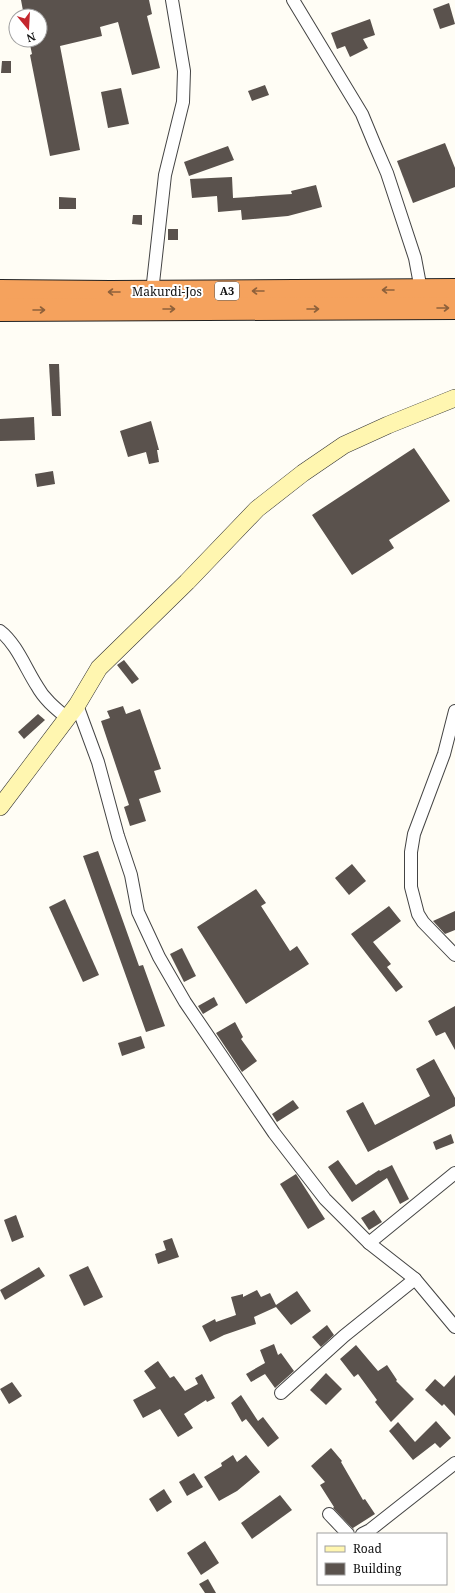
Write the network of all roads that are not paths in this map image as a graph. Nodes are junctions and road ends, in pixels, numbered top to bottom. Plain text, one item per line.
1 (172, 0) edge
2 (293, 0) edge
3 (421, 290) junction
4 (455, 290) edge
5 (0, 291) edge
6 (152, 292) junction
7 (455, 308) edge
8 (0, 310) edge
9 (455, 398) edge
10 (0, 631) edge
11 (77, 705) junction
12 (455, 711) edge
13 (66, 718) junction
14 (0, 807) edge
15 (455, 955) edge
16 (455, 1173) edge
17 (369, 1243) junction
18 (415, 1279) junction
19 (455, 1327) edge
20 (281, 1393) dead end
21 (455, 1463) edge
22 (329, 1514) dead end
23 (347, 1533) edge
24 (364, 1533) edge

1 - 6 street
2 - 3 street
3 - 4 highway, Makurdi-Jos / A3
3 -> 6 highway, Makurdi-Jos / A3
6 -> 5 highway, Makurdi-Jos / A3
8 -> 7 highway, Makurdi-Jos / A3
9 - 11 street
10 - 13 street
11 - 13 street
11 - 17 street
12 - 15 street
13 - 14 street
16 - 17 street
17 - 18 street
18 - 19 street
18 - 20 street
21 - 24 street
22 - 23 street

